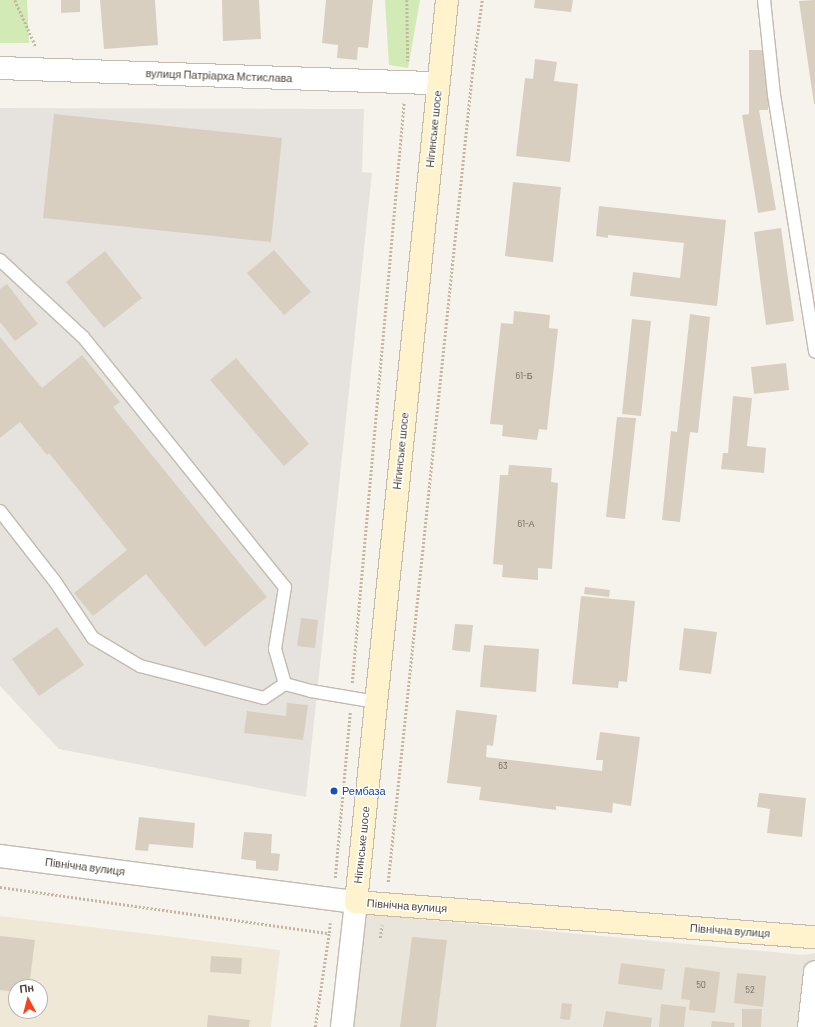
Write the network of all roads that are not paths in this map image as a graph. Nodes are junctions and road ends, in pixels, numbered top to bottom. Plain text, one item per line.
1 (447, 0) edge
2 (764, 0) edge
3 (0, 68) edge
4 (438, 83) junction
5 (0, 260) edge
6 (815, 352) edge
7 (0, 511) edge
8 (285, 684) junction
9 (376, 702) junction
10 (0, 856) edge
11 (356, 902) junction
12 (815, 937) edge
13 (815, 972) edge
14 (342, 1027) edge
15 (809, 1027) edge

1 - 4 main road, Нігинське шосе
2 - 6 lane
3 - 4 street, вулиця Патріарха Мстислава
4 - 9 main road, Нігинське шосе
5 - 8 lane
7 - 8 lane
8 - 9 lane
9 - 11 main road, Нігинське шосе
10 - 11 street, Північна вулиця
11 - 12 main road, Північна вулиця
11 - 14 street
13 - 15 street

